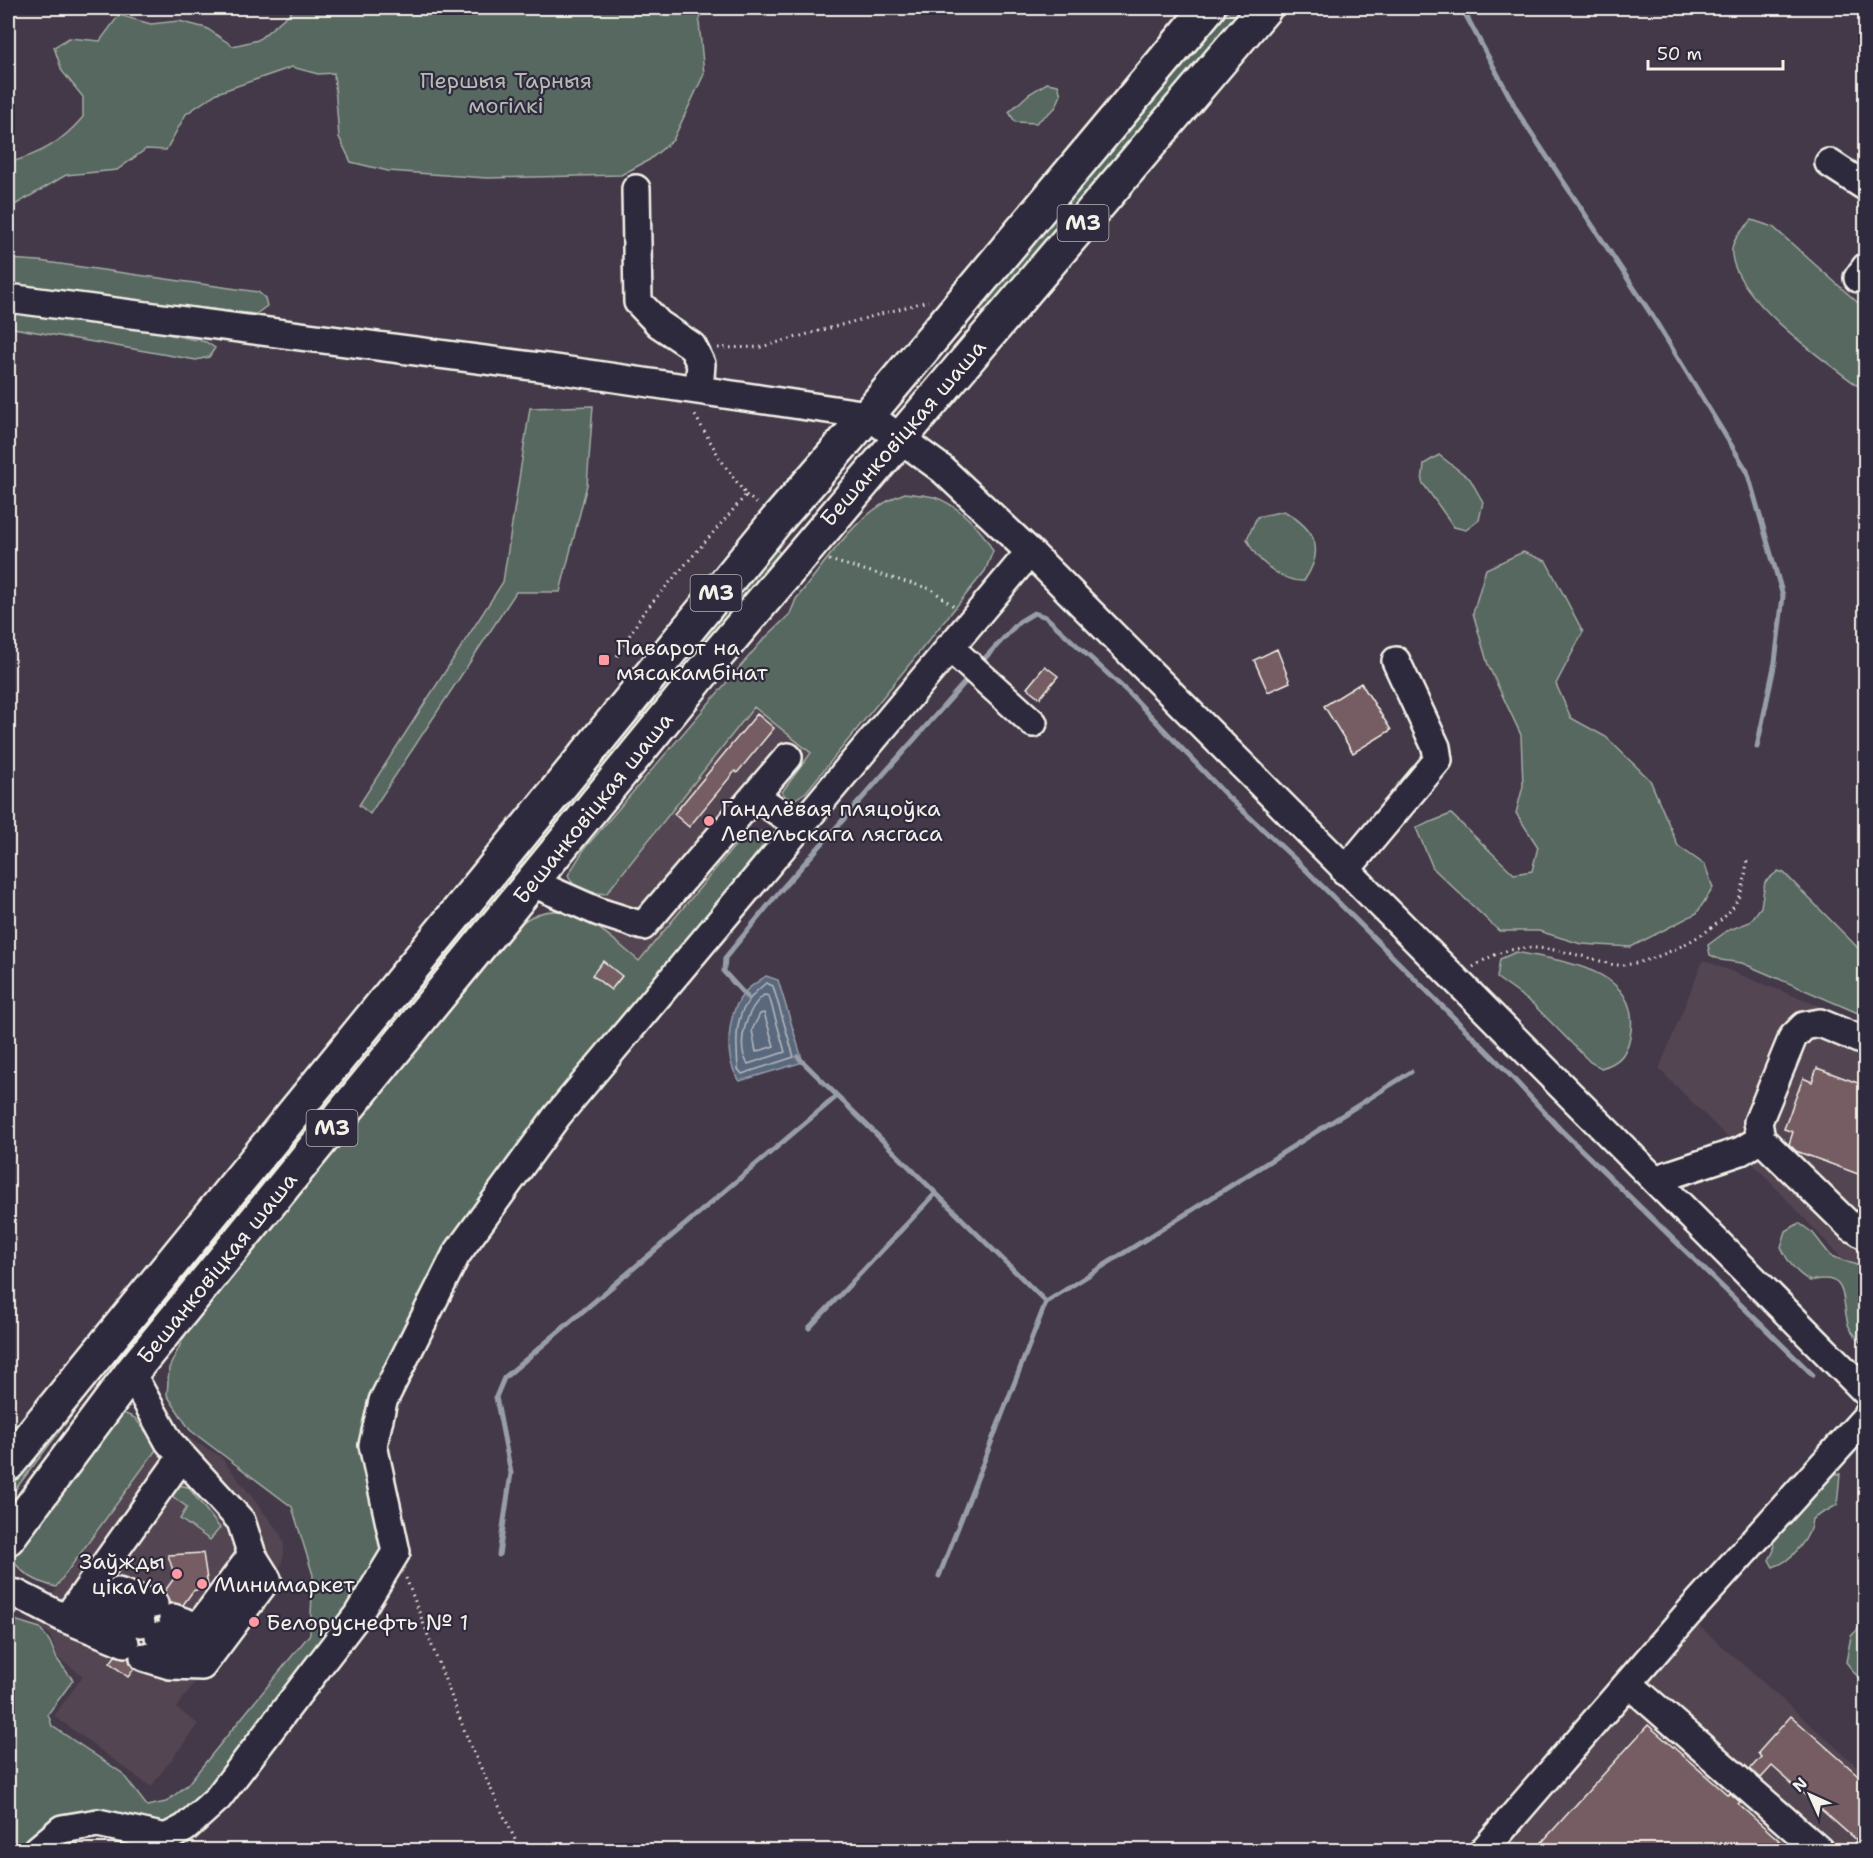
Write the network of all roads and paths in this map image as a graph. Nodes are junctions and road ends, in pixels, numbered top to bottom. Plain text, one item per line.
1 (1208, 8) edge
2 (1265, 8) edge
3 (1829, 163) dead end
4 (1866, 187) edge
5 (636, 189) dead end
6 (8, 298) edge
7 (928, 301) dead end
8 (697, 357) junction
9 (689, 389) junction
10 (868, 415) junction
11 (900, 438) junction
12 (746, 495) junction
13 (759, 505) dead end
14 (1030, 552) junction
15 (822, 558) dead end
16 (946, 600) dead end
17 (949, 647) junction
18 (617, 656) dead end
19 (1396, 661) dead end
20 (1033, 723) dead end
21 (788, 757) dead end
22 (756, 797) junction
23 (798, 825) junction
24 (1747, 857) dead end
25 (1345, 871) junction
26 (533, 883) junction
27 (1457, 979) junction
28 (1866, 1042) edge
29 (1761, 1139) junction
30 (1657, 1179) junction
31 (1866, 1236) edge
32 (131, 1373) junction
33 (1866, 1392) edge
34 (1866, 1417) edge
35 (181, 1458) junction
36 (8, 1464) edge
37 (8, 1538) edge
38 (396, 1552) junction
39 (252, 1556) junction
40 (8, 1593) edge
41 (66, 1619) junction
42 (149, 1630) junction
43 (184, 1646) junction
44 (1629, 1684) junction
45 (38, 1851) edge
46 (520, 1851) edge
47 (1484, 1851) edge
48 (1819, 1851) edge

1 - 10 main road, Бешанковіцкая шаша / М3
2 - 11 main road, Бешанковіцкая шаша / М3
3 - 4 street
5 - 8 street
6 - 9 street
7 - 8 path
8 - 9 street
9 - 10 street
9 - 12 path
10 - 11 street
10 - 36 main road, Бешанковіцкая шаша / М3
11 - 14 street
11 - 26 main road, Бешанковіцкая шаша / М3
12 - 13 path
12 - 18 path
14 - 17 street
14 - 25 street
15 - 16 path
17 - 20 street
17 - 23 street
19 - 25 street
21 - 22 street
22 - 23 street
22 - 26 street
23 - 38 street
24 - 27 path
25 - 27 street
26 - 32 main road, Бешанковіцкая шаша / М3
27 - 30 street
28 - 29 street
29 - 30 street
29 - 31 street
30 - 33 street
32 - 35 street
32 - 37 main road, Бешанковіцкая шаша / М3
34 - 44 street
35 - 39 street
35 - 41 street
38 - 45 street
38 - 46 path
39 - 43 street
39 - 43 street
40 - 41 street
41 - 42 street
41 - 42 street
42 - 43 street
42 - 43 street
44 - 47 street
44 - 48 street

